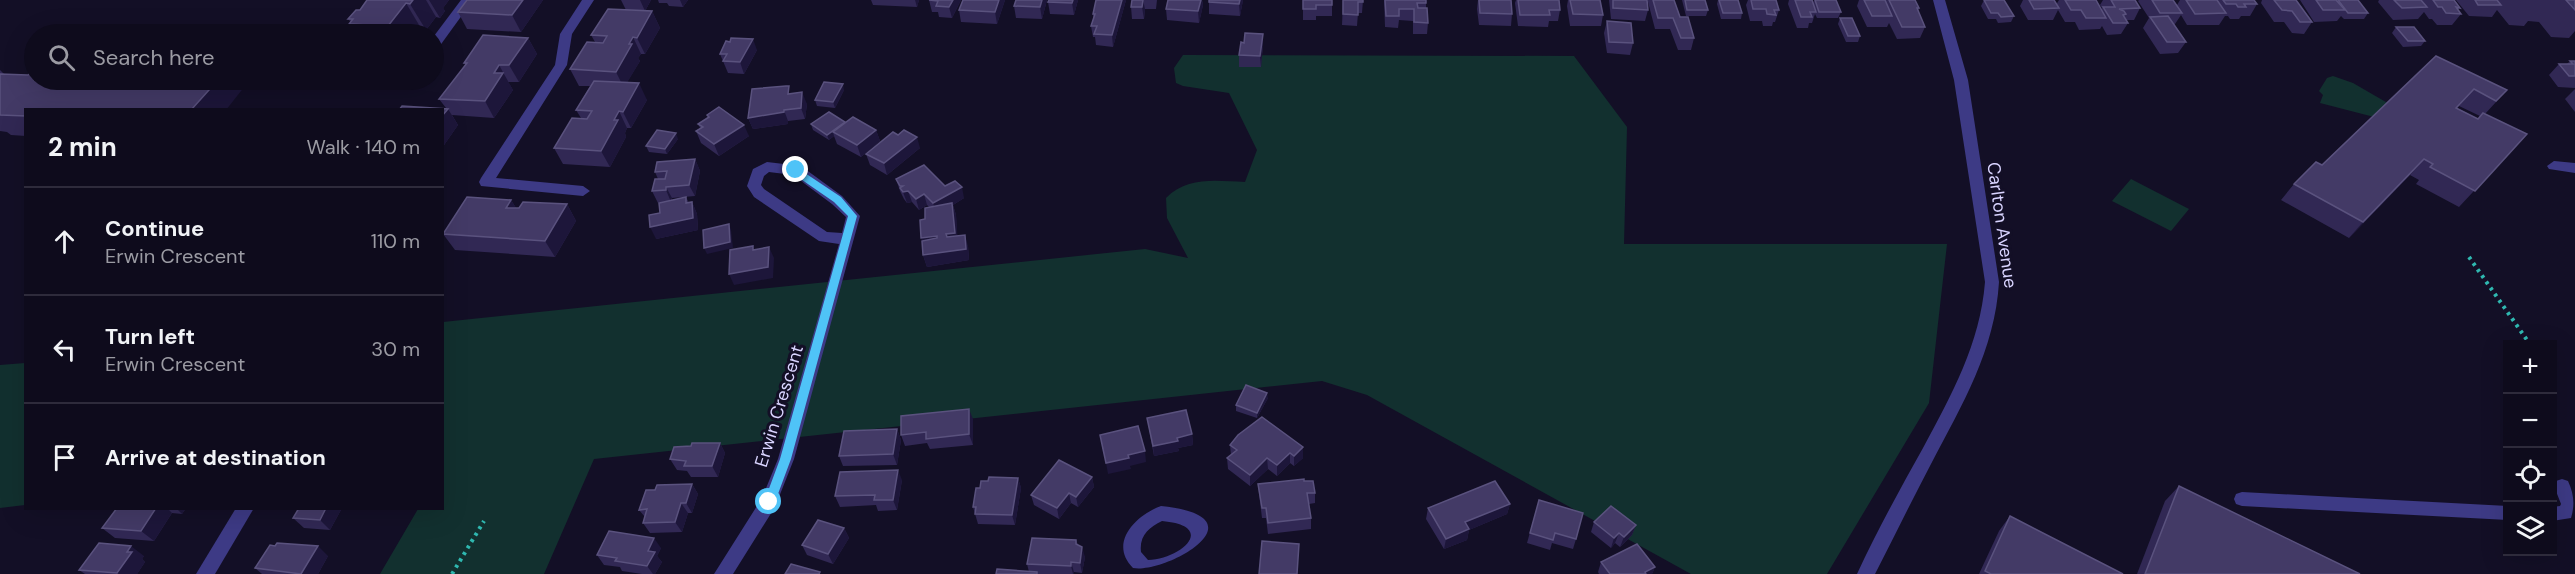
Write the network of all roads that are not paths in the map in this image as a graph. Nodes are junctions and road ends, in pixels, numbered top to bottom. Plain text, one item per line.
1 (467, 0) edge
2 (588, 0) edge
3 (1939, 0) edge
4 (444, 31) edge
5 (2554, 166) dead end
6 (2575, 168) edge
7 (583, 191) dead end
8 (848, 239) junction
9 (2562, 486) dead end
10 (2242, 499) dead end
11 (245, 510) edge
12 (2503, 513) edge
13 (2557, 514) edge
14 (205, 574) edge
15 (723, 574) edge
16 (1866, 574) edge

1 - 4 street
2 - 7 street
3 - 16 street, Carlton Avenue
5 - 6 street
8 - 8 street, Erwin Crescent
8 - 15 street, Erwin Crescent
9 - 13 street
10 - 12 street
11 - 14 street

